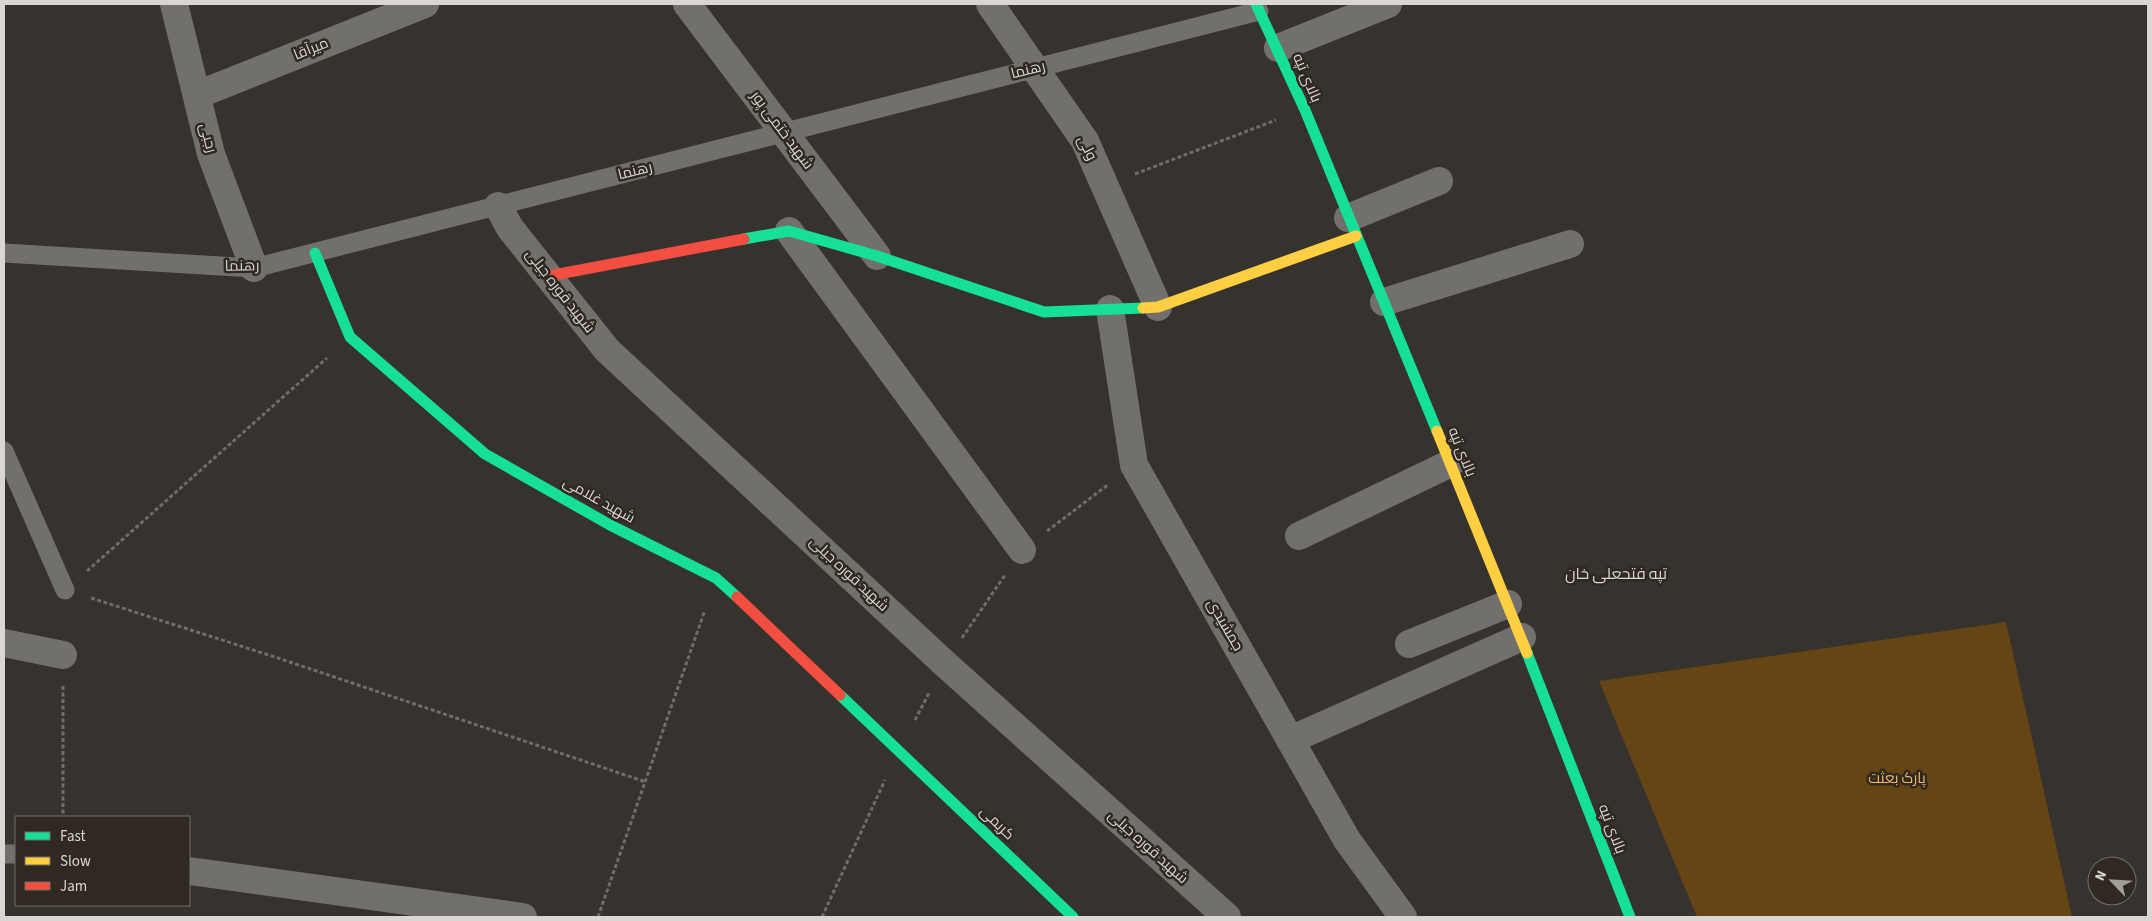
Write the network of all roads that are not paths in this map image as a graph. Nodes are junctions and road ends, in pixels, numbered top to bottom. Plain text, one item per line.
1 (174, 4) edge
2 (425, 4) edge
3 (687, 4) edge
4 (990, 4) edge
5 (1388, 4) edge
6 (1258, 7) edge
7 (1278, 48) junction
8 (1035, 68) junction
9 (196, 95) junction
10 (784, 133) junction
11 (1439, 182) dead end
12 (498, 206) junction
13 (1352, 227) junction
14 (789, 231) junction
15 (1570, 244) dead end
16 (4, 253) edge
17 (315, 253) junction
18 (877, 256) junction
19 (254, 268) junction
20 (548, 276) junction
21 (1384, 302) junction
22 (1158, 306) junction
23 (1110, 309) junction
24 (4, 451) edge
25 (1451, 463) junction
26 (1299, 536) dead end
27 (1022, 550) road end
28 (65, 590) road end
29 (1508, 604) junction
30 (1522, 637) junction
31 (4, 643) edge
32 (1409, 644) dead end
33 (63, 654) road end
34 (1290, 740) junction
35 (899, 750) joint
36 (190, 871) edge
37 (523, 917) edge
38 (1073, 917) edge
39 (1227, 917) edge
40 (1403, 917) edge
41 (1630, 917) edge

1 - 9 street, رجبی
2 - 9 street, میرآقا
3 - 10 street, شهید ختمی پور
4 - 8 street, ولی
5 - 7 street
6 - 7 street, بالای تپه
6 - 8 lane, رهنما
7 - 13 street, بالای تپه
8 - 10 lane, رهنما
8 - 22 street, ولی
9 - 19 street, رجبی
10 - 12 lane, رهنما
10 - 18 street, شهید ختمی پور
11 - 13 street
12 - 17 lane, رهنما
12 - 20 street, شهید قوره جیلی
13 - 21 street, بالای تپه
13 - 22 street
14 - 18 street
14 - 20 street
14 - 27 street
15 - 21 street
16 - 19 lane, رهنما
17 - 19 lane, رهنما
17 - 35 street, شهید غلامی
18 - 23 street
20 - 39 street, شهید قوره جیلی
21 - 25 street, بالای تپه
22 - 23 street
23 - 34 street, جمشیدی
24 - 28 lane
25 - 26 street
25 - 29 street, بالای تپه
29 - 30 street, بالای تپه
29 - 32 street
30 - 34 street
30 - 41 street, بالای تپه
31 - 33 street
34 - 40 street, جمشیدی
35 - 38 street, کریمی
36 - 37 street

